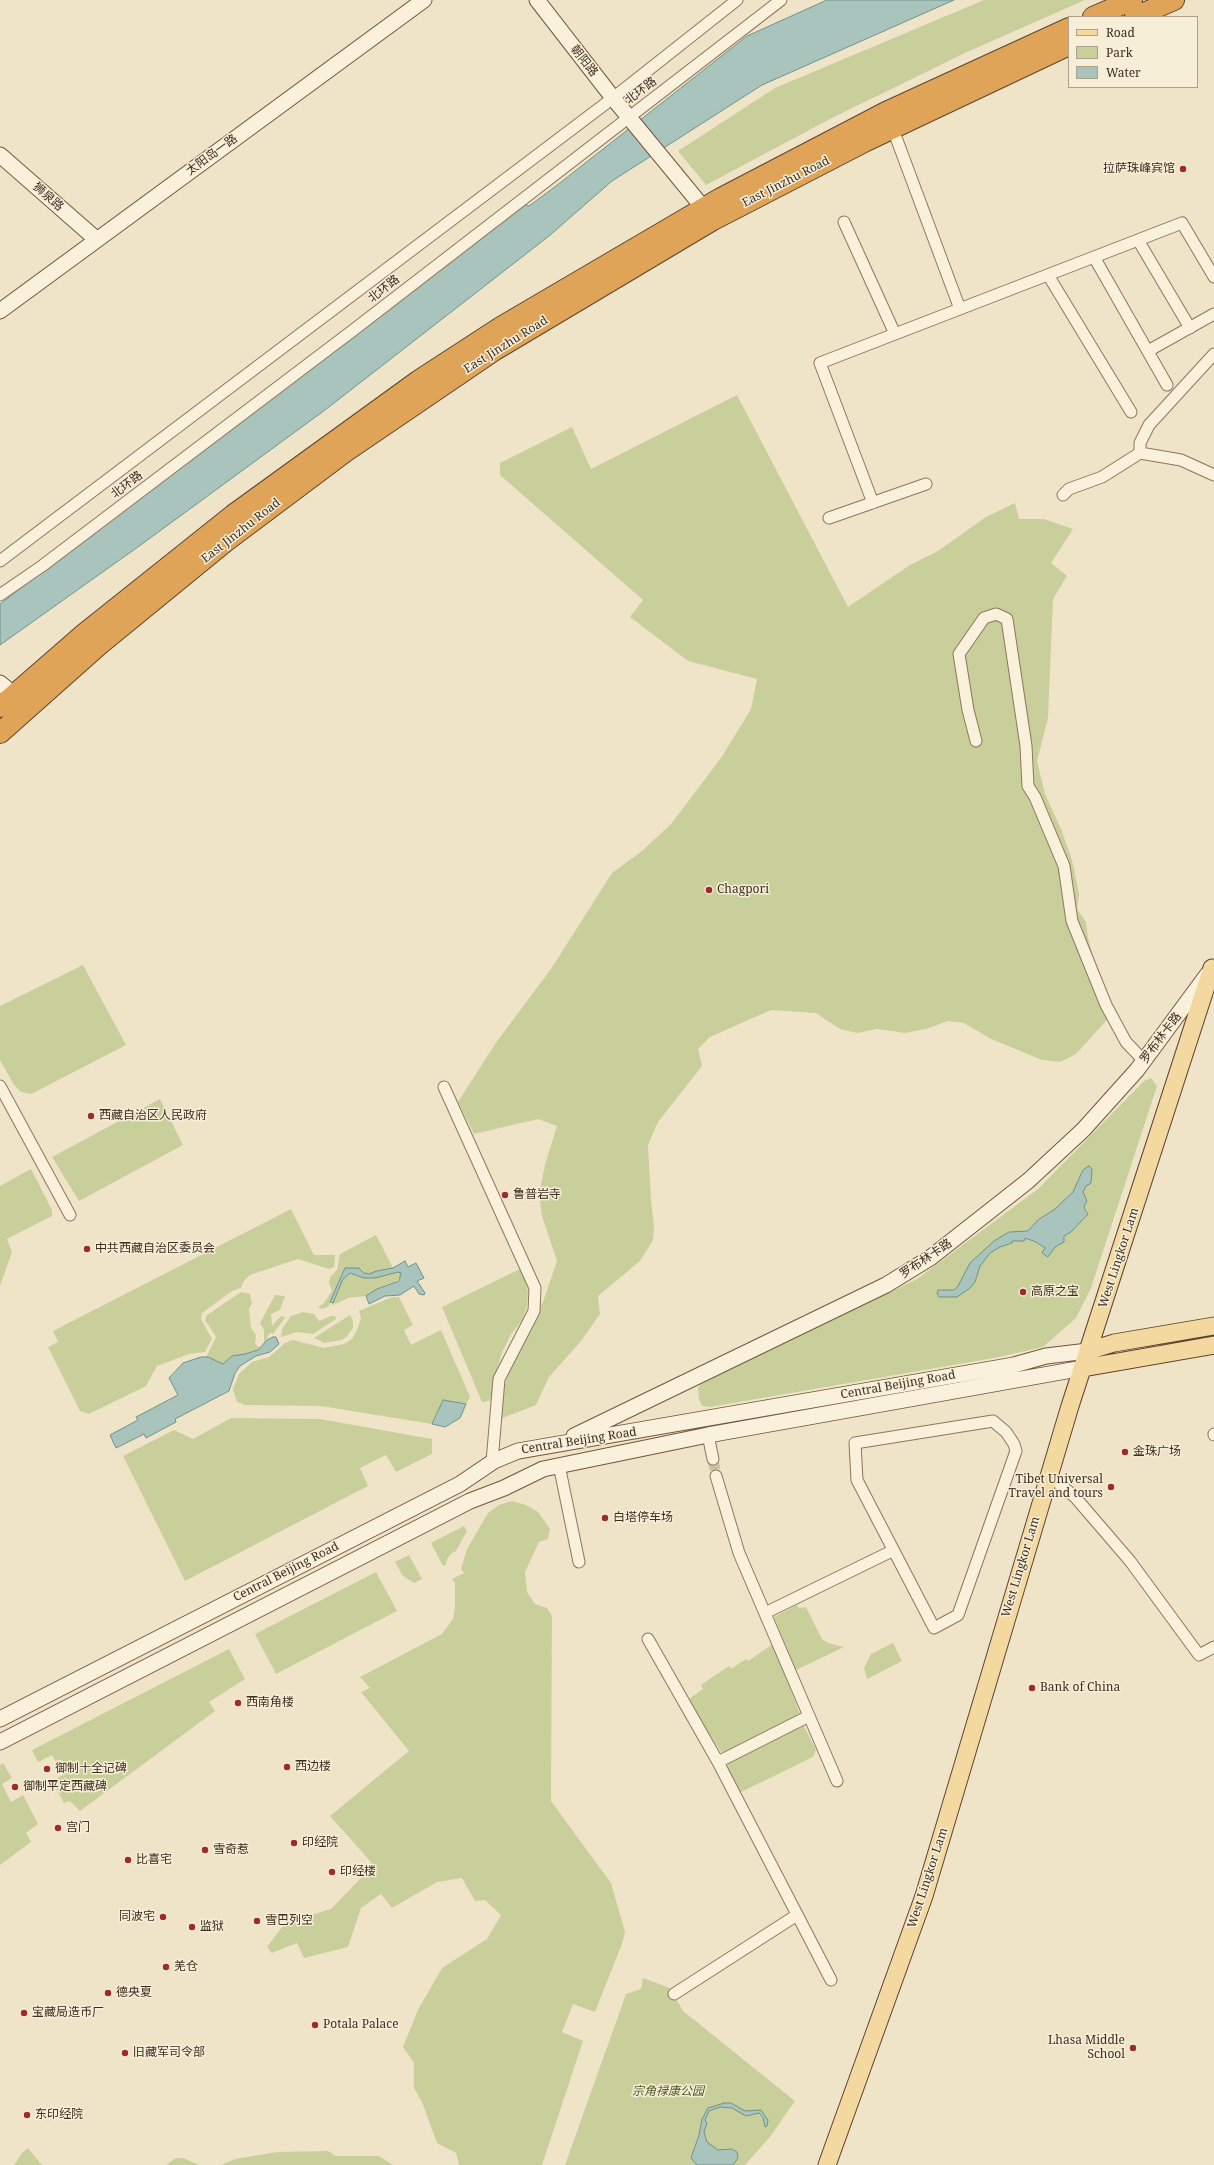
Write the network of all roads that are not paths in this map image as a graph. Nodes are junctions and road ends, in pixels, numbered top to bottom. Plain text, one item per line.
1 (424, 0) edge
2 (536, 0) edge
3 (737, 0) edge
4 (781, 0) edge
5 (1132, 0) edge
6 (1174, 0) edge
7 (1095, 16) edge
8 (1136, 16) edge
9 (1068, 29) edge
10 (1068, 45) edge
11 (613, 98) junction
12 (631, 119) junction
13 (889, 120) junction
14 (0, 155) edge
15 (708, 214) junction
16 (844, 222) dead end
17 (96, 239) junction
18 (1138, 240) junction
19 (1094, 257) junction
20 (1048, 275) junction
21 (1214, 277) edge
22 (960, 309) junction
23 (0, 310) edge
24 (1214, 314) edge
25 (1190, 328) junction
26 (895, 334) junction
27 (1148, 351) junction
28 (1214, 354) edge
29 (1167, 385) dead end
30 (1131, 412) dead end
31 (1140, 453) junction
32 (1214, 475) edge
33 (926, 484) dead end
34 (1063, 495) dead end
35 (873, 503) junction
36 (829, 518) dead end
37 (0, 561) edge
38 (0, 595) edge
39 (4, 695) edge
40 (29, 707) junction
41 (0, 733) edge
42 (976, 741) dead end
43 (1213, 967) edge
44 (1144, 1060) junction
45 (0, 1086) edge
46 (444, 1087) dead end
47 (70, 1215) dead end
48 (1214, 1326) edge
49 (1214, 1345) edge
50 (1088, 1351) junction
51 (1082, 1368) junction
52 (708, 1435) junction
53 (557, 1443) junction
54 (713, 1460) tunnel mouth
55 (492, 1462) junction
56 (559, 1465) junction
57 (1049, 1475) junction
58 (716, 1476) tunnel mouth
59 (892, 1551) junction
60 (579, 1562) dead end
61 (765, 1613) junction
62 (648, 1639) dead end
63 (1214, 1647) edge
64 (809, 1716) junction
65 (0, 1719) edge
66 (0, 1742) edge
67 (718, 1762) junction
68 (837, 1781) dead end
69 (797, 1915) junction
70 (831, 1980) dead end
71 (674, 1994) dead end
72 (827, 2165) edge

1 - 17 main road, 太阳岛一路
2 - 11 main road, 朝阳路
3 - 11 street
4 - 12 street, 北环路
5 - 7 highway
6 - 8 highway
9 - 13 highway, East Jinzhu Road
10 - 13 highway, East Jinzhu Road
11 - 12 main road, 朝阳路
11 - 37 street
12 - 15 main road, 朝阳路
12 - 38 street, 北环路
13 - 15 highway, East Jinzhu Road
13 - 22 street
14 - 17 main road, 狮泉路
15 - 39 highway, East Jinzhu Road
15 - 40 highway, East Jinzhu Road
16 - 26 street
17 - 23 main road, 太阳岛一路
18 - 19 street
18 - 21 street
18 - 25 street
19 - 20 street
19 - 27 street
20 - 22 street
20 - 30 street
22 - 26 street
24 - 25 street
25 - 27 street
26 - 35 street
27 - 29 street
28 - 31 street
31 - 32 street
31 - 34 street
33 - 35 street
35 - 36 street
39 - 40 main road
40 - 41 highway, East Jinzhu Road
42 - 44 street
43 - 44 main road, 罗布林卡路
43 - 50 main road, West Lingkor Lam
44 - 53 main road, 罗布林卡路
45 - 47 street
46 - 55 street
48 - 50 main road, Central Beijing Road
49 - 51 main road, Central Beijing Road
50 - 51 main road, West Lingkor Lam
50 - 53 main road, Central Beijing Road
51 - 52 main road, Central Beijing Road
51 - 57 main road, West Lingkor Lam
52 - 54 street
52 - 56 main road, Central Beijing Road
53 - 55 main road, Central Beijing Road
55 - 65 main road, Central Beijing Road
56 - 60 street
56 - 66 main road, Central Beijing Road
57 - 63 street
57 - 72 main road, West Lingkor Lam
58 - 61 street
59 - 59 street
59 - 61 street
61 - 64 street
62 - 67 street
64 - 67 street
64 - 68 street
67 - 69 street
69 - 70 street
69 - 71 street

